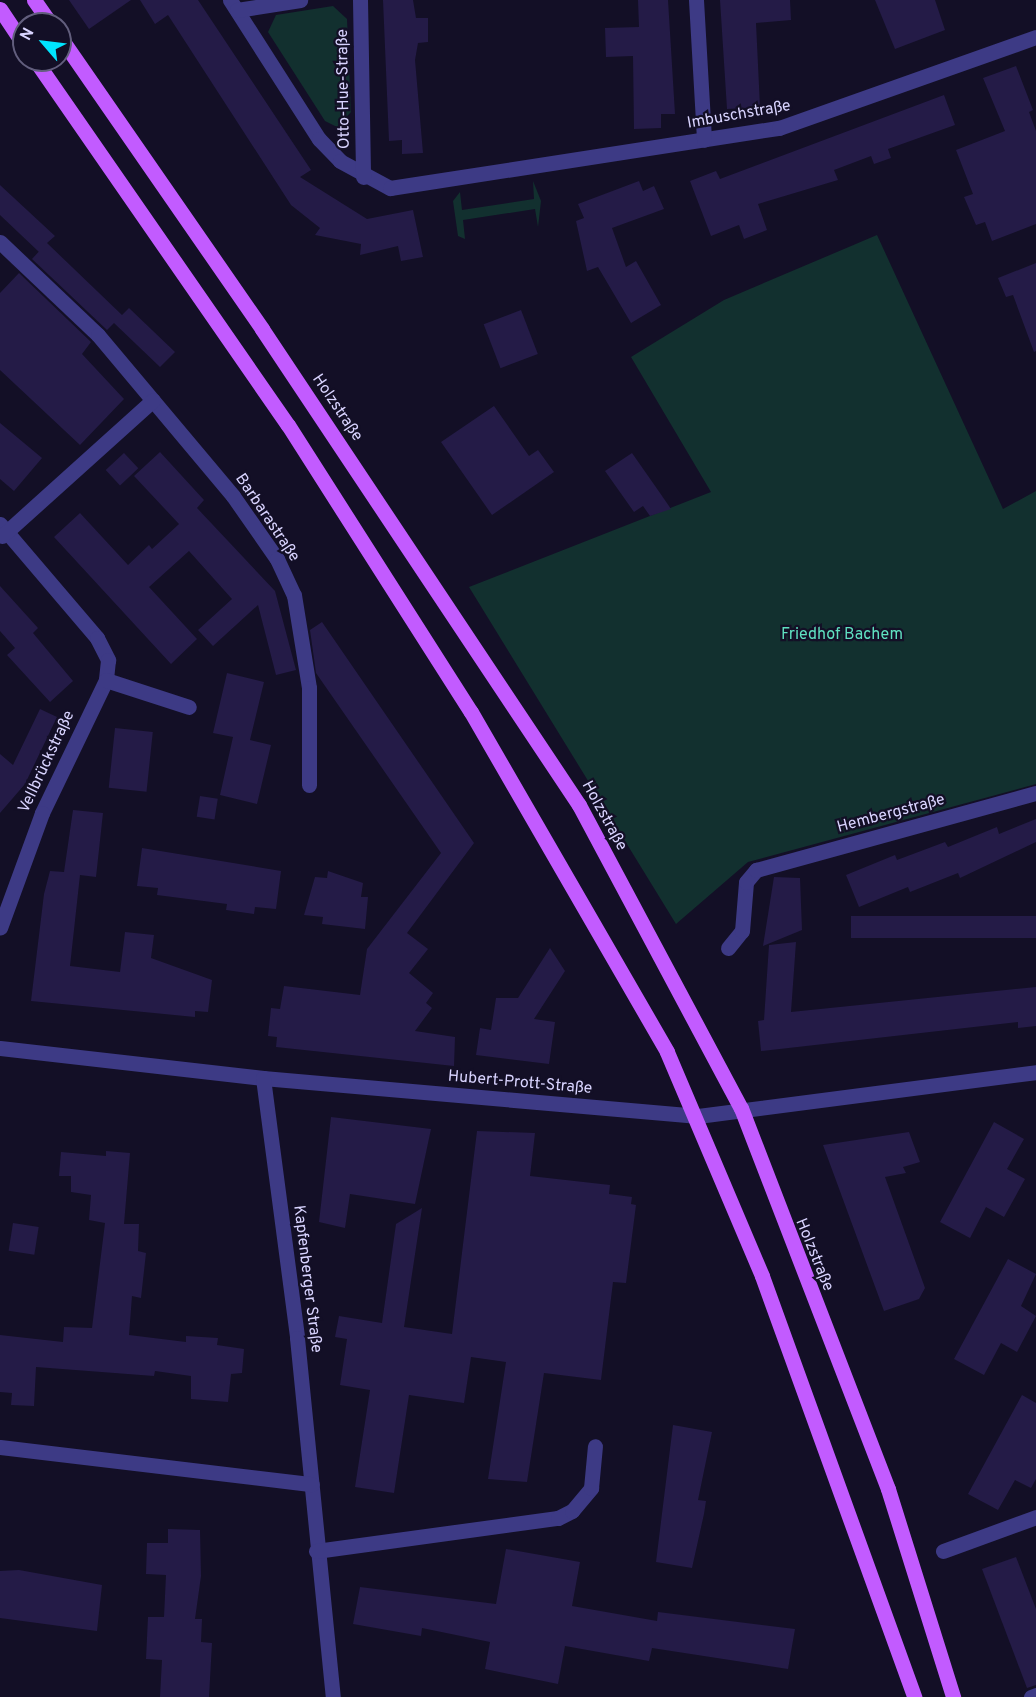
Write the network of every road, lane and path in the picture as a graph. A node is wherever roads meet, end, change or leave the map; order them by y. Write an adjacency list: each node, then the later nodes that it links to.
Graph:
1 (300, 0): 4 (street)
2 (360, 0): 11 (street, Otto-Hue-Straße)
3 (696, 0): 10 (street)
4 (233, 5): 11 (street)
5 (0, 9): 6 (main road)
6 (12, 27)
7 (1036, 37): 10 (street, Imbuschstraße)
8 (72, 54): 24 (main road, Holzstraße)
9 (43, 72): 25 (main road)
10 (704, 140): 11 (street, Imbuschstraße)
11 (363, 177)
12 (0, 242): 13 (street, Barbarastraße)
13 (153, 400): 14 (street); 17 (street, Barbarastraße)
14 (3, 531): 15 (street)
15 (106, 680): 16 (street); 19 (street, Vellbrückstraße)
16 (189, 707)
17 (309, 785)
18 (1036, 793): 20 (street, Hembergstraße)
19 (0, 928)
20 (728, 948)
21 (0, 1048): 23 (street, Hubert-Prott-Straße)
22 (1036, 1072): 24 (street, Hubert-Prott-Straße)
23 (263, 1078): 25 (street, Hubert-Prott-Straße); 28 (street, Kapfenberger Straße)
24 (741, 1108): 25 (street, Hubert-Prott-Straße); 35 (main road, Holzstraße)
25 (698, 1116): 34 (main road)
26 (595, 1446): 30 (street)
27 (0, 1447): 28 (street)
28 (312, 1485): 30 (street, Kapfenberger Straße)
29 (1036, 1517): 31 (street)
30 (316, 1551): 33 (street, Kapfenberger Straße)
31 (943, 1551)
32 (1036, 1695): 36 (street)
33 (333, 1697)
34 (914, 1697)
35 (953, 1697)
36 (1031, 1697)

